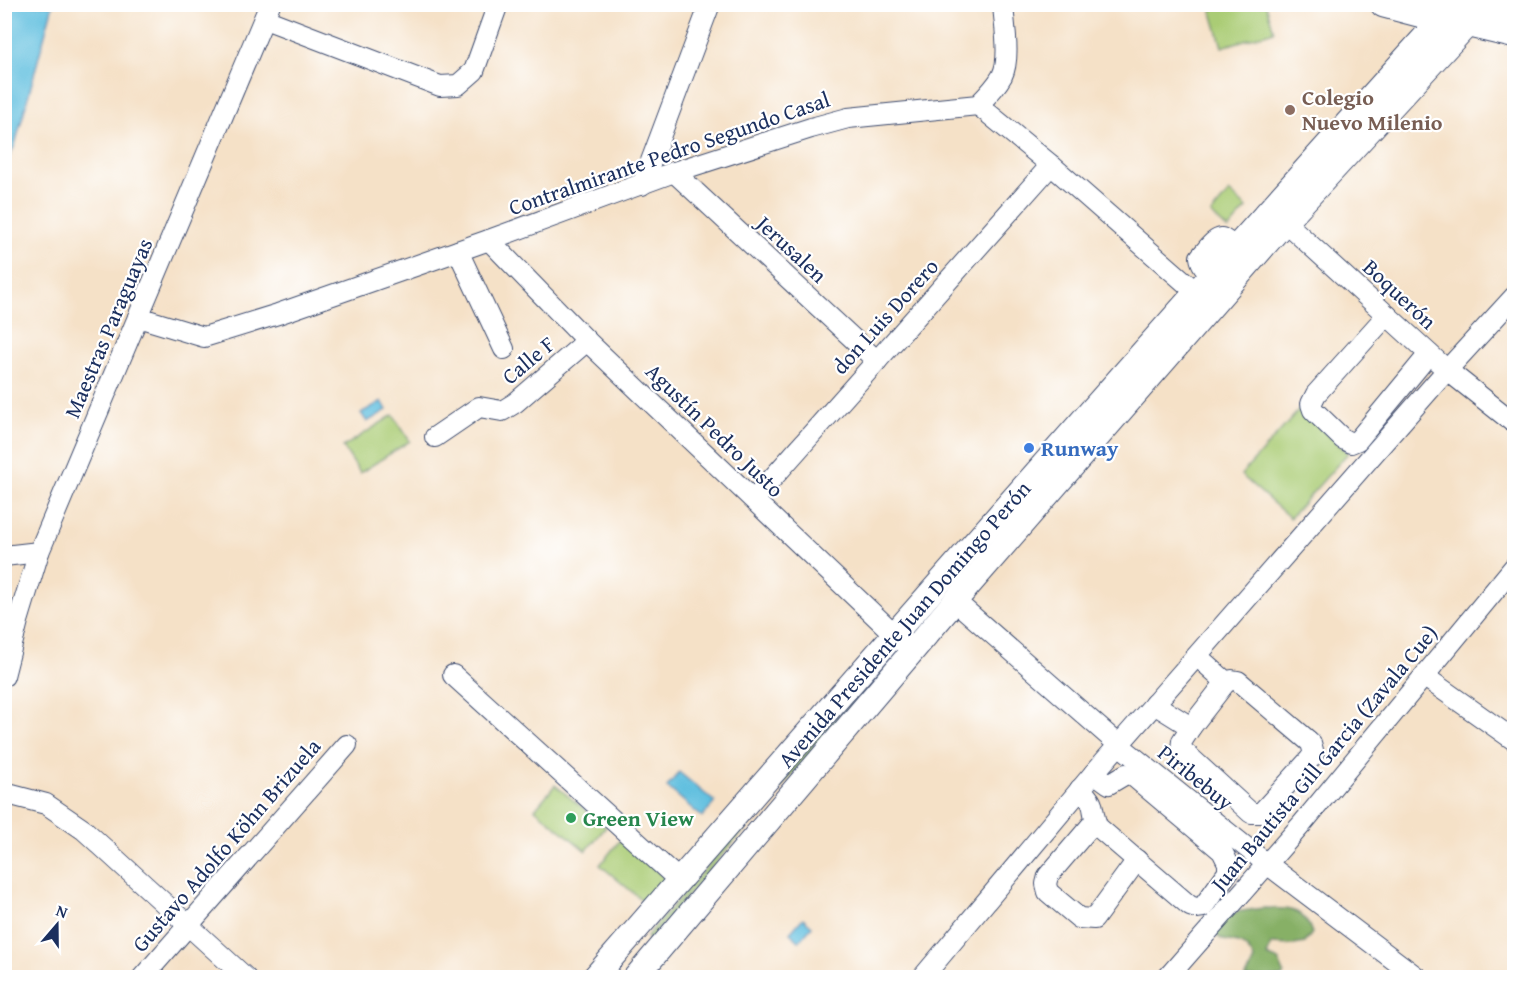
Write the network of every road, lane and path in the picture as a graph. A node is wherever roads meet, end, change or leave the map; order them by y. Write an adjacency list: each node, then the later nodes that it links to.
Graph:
1 (498, 4): 6 (street)
2 (710, 4): 12 (street)
3 (1003, 4): 9 (street)
4 (1384, 4): 5 (highway)
5 (1467, 11): 7 (main road); 8 (main road); 13 (main road, Avenida Presidente Juan Domingo Perón); 14 (main road, Avenida Presidente Juan Domingo Perón)
6 (268, 12): 20 (street, Maestras Paraguayas)
7 (1515, 16)
8 (1515, 36)
9 (978, 105): 10 (street); 11 (street, Contralmirante Pedro Segundo Casal)
10 (1052, 165): 17 (street); 24 (street, don Luis Dorero)
11 (674, 172): 12 (street, Contralmirante Pedro Segundo Casal); 24 (street, Jerusalen)
12 (642, 184): 15 (street, Contralmirante Pedro Segundo Casal)
13 (1292, 184): 14 (street); 17 (main road, Avenida Presidente Juan Domingo Perón)
14 (1286, 222): 19 (street, Boquerón); 32 (main road, Avenida Presidente Juan Domingo Perón)
15 (489, 240): 16 (street, Contralmirante Pedro Segundo Casal); 21 (street, Agustín Pedro Justo)
16 (458, 251): 20 (street, Contralmirante Pedro Segundo Casal); 22 (street)
17 (1204, 283): 33 (main road, Avenida Presidente Juan Domingo Perón)
18 (1515, 297): 25 (street)
19 (1387, 315): 23 (street, Boquerón); 23 (street)
20 (138, 317): 29 (street, Maestras Paraguayas)
21 (587, 341): 27 (street, Calle F); 28 (street, Agustín Pedro Justo)
22 (504, 349)
23 (1429, 354): 25 (street, Boquerón)
24 (877, 361): 28 (street, don Luis Dorero)
25 (1447, 370): 26 (street, Boquerón); 35 (street)
26 (1515, 423)
27 (435, 437)
28 (754, 500): 33 (street, Agustín Pedro Justo)
29 (39, 552): 30 (street); 37 (street, Maestras Paraguayas)
30 (4, 556)
31 (1515, 567): 38 (street, Juan Bautista Gill Garcia (Zavala Cue))
32 (955, 601): 34 (main road, Avenida Presidente Juan Domingo Perón); 44 (street, Piribebuy)
33 (893, 634): 34 (street, Agustín Pedro Justo); 51 (main road, Avenida Presidente Juan Domingo Perón)
34 (912, 651): 54 (main road, Avenida Presidente Juan Domingo Perón)
35 (1197, 656): 39 (street); 40 (street)
36 (453, 675): 51 (street)
37 (4, 676)
38 (1425, 677): 42 (street); 50 (street, Juan Bautista Gill Garcia (Zavala Cue))
39 (1226, 682): 41 (street); 41 (street)
40 (1155, 704): 41 (street); 44 (street)
41 (1191, 727)
42 (1515, 740)
43 (347, 745): 52 (street, Gustavo Adolfo Köhn Brizuela)
44 (1119, 746): 45 (street); 50 (street, Piribebuy)
45 (1102, 779): 46 (street); 48 (street); 49 (street)
46 (1080, 789): 48 (street); 58 (street)
47 (4, 793): 52 (street)
48 (1095, 813): 49 (street); 49 (street)
49 (1137, 860)
50 (1267, 864): 59 (street, Juan Bautista Gill Garcia (Zavala Cue)); 60 (street, Piribebuy)
51 (680, 880): 53 (main road, Avenida Presidente Juan Domingo Perón)
52 (188, 925): 55 (street, Gustavo Adolfo Köhn Brizuela); 56 (street)
53 (625, 942): 54 (main road); 57 (main road, Avenida Presidente Juan Domingo Perón)
54 (650, 973)
55 (142, 978)
56 (246, 978)
57 (594, 978)
58 (922, 978)
59 (1167, 978)
60 (1418, 978)

